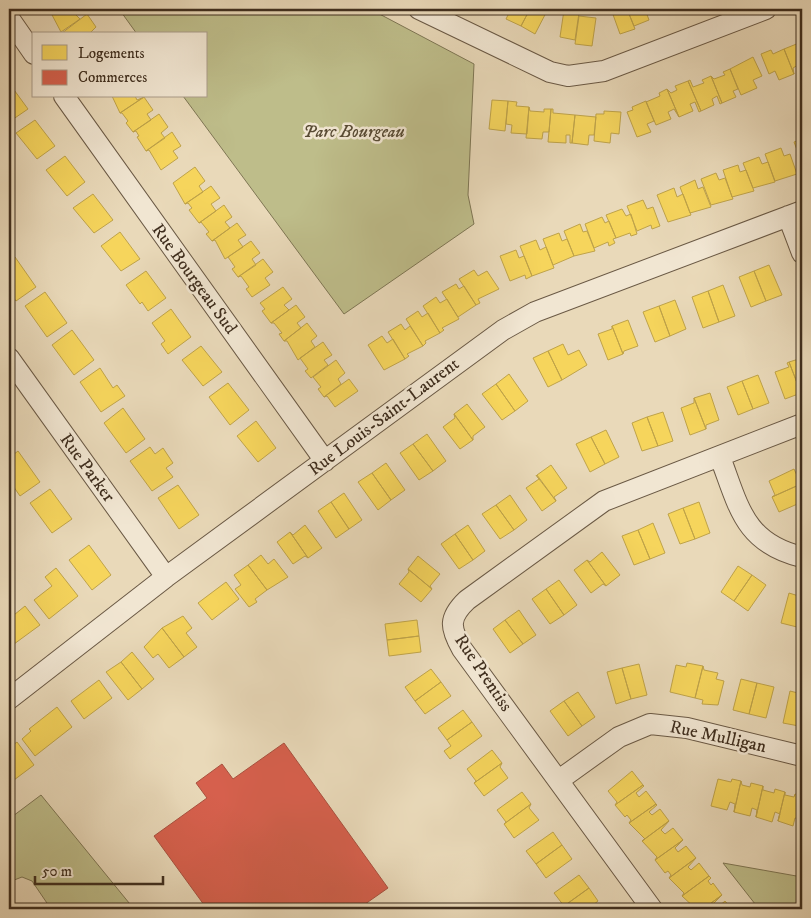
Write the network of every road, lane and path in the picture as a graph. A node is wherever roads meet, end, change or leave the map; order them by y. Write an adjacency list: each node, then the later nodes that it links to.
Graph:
1 (418, 9): 2 (street)
2 (766, 9)
3 (9, 18): 4 (street)
4 (32, 51)
5 (65, 98): 11 (street, Rue Bourgeau Sud)
6 (795, 214): 7 (street); 11 (street, Rue Louis-Saint-Laurent)
7 (802, 252)
8 (9, 358): 13 (street, Rue Parker)
9 (802, 424): 10 (street, Rue Prentiss)
10 (720, 457): 12 (street); 16 (street, Rue Prentiss)
11 (325, 461): 13 (street, Rue Louis-Saint-Laurent)
12 (802, 557)
13 (166, 577): 14 (street, Rue Louis-Saint-Laurent)
14 (9, 699)
15 (802, 756): 16 (street, Rue Mulligan)
16 (559, 780): 17 (street, Rue Prentiss)
17 (652, 909)

